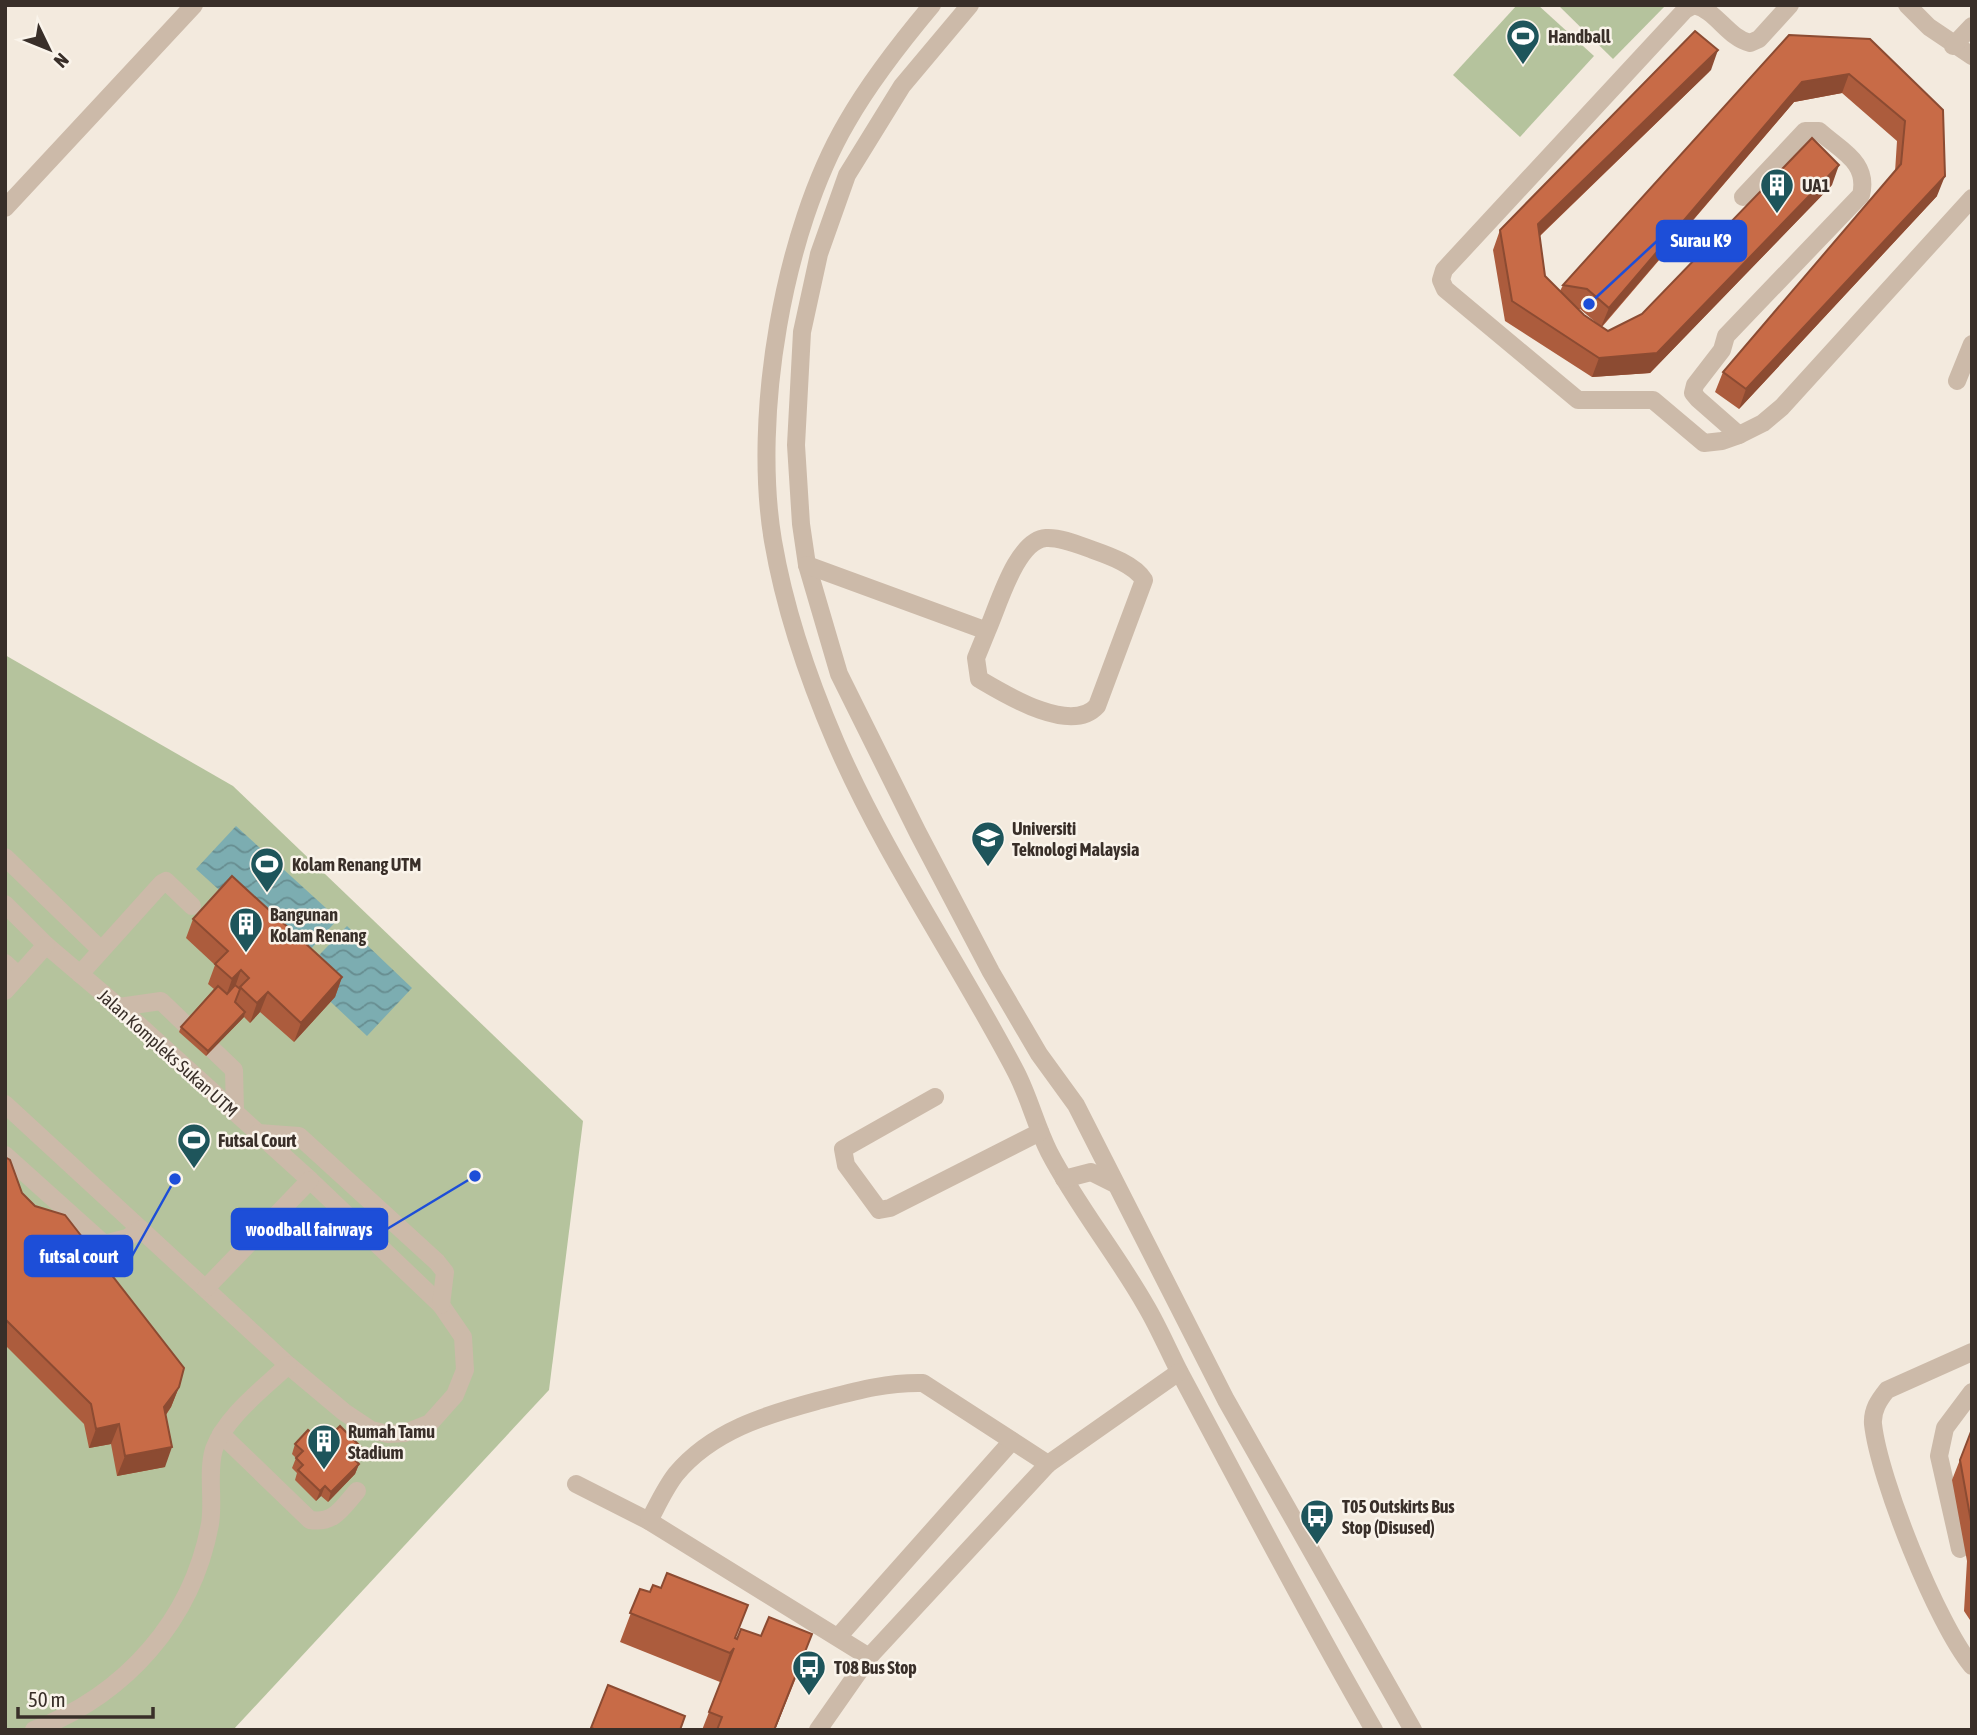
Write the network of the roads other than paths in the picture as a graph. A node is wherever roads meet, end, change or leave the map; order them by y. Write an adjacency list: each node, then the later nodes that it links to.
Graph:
1 (194, 5): 12 (street)
2 (932, 5): 33 (street)
3 (970, 5): 16 (street)
4 (1694, 5): 5 (street); 15 (street)
5 (1790, 5)
6 (1907, 5): 8 (street)
7 (1972, 26): 8 (street)
8 (1953, 46): 9 (street)
9 (1972, 56)
10 (1743, 197): 15 (street)
11 (1972, 198): 15 (street)
12 (5, 208)
13 (1972, 344): 14 (street)
14 (1957, 381)
15 (1739, 435)
16 (807, 565): 17 (street); 38 (street)
17 (988, 631): 17 (street)
18 (5, 857): 22 (street)
19 (5, 904): 21 (street, Jalan Kompleks Sukan UTM)
20 (192, 906): 22 (street)
21 (46, 946): 24 (street, Jalan Kompleks Sukan UTM); 25 (street)
22 (101, 950): 24 (street)
23 (5, 963): 25 (street)
24 (80, 974): 27 (street, Jalan Kompleks Sukan UTM)
25 (19, 976): 26 (street)
26 (5, 991)
27 (119, 1007): 28 (street); 32 (street, Jalan Kompleks Sukan UTM)
28 (186, 1024)
29 (212, 1049): 32 (street)
30 (935, 1097): 33 (street)
31 (7, 1111): 39 (street, Jalan Kompleks Sukan UTM)
32 (235, 1111): 34 (street, Jalan Kompleks Sukan UTM)
33 (1040, 1132): 36 (street)
34 (258, 1133): 37 (street, Jalan Kompleks Sukan UTM); 41 (street)
35 (5, 1155): 39 (street)
36 (1065, 1179): 38 (street); 44 (street)
37 (310, 1180): 40 (street); 41 (street, Jalan Kompleks Sukan UTM)
38 (1113, 1183): 60 (street)
39 (141, 1228): 40 (street, Jalan Kompleks Sukan UTM)
40 (206, 1288): 43 (street, Jalan Kompleks Sukan UTM)
41 (441, 1305): 43 (street, Jalan Kompleks Sukan UTM)
42 (1971, 1355): 54 (street)
43 (288, 1365): 46 (street)
44 (1180, 1372): 48 (street); 59 (street)
45 (1972, 1392): 52 (street)
46 (221, 1434): 50 (street); 57 (street)
47 (1012, 1441): 48 (street); 51 (street); 53 (street)
48 (1048, 1464): 55 (street)
49 (576, 1484): 51 (street)
50 (357, 1491)
51 (649, 1521): 53 (street)
52 (1960, 1549)
53 (838, 1637): 55 (street)
54 (1964, 1648): 56 (street)
55 (869, 1657): 58 (street)
56 (1972, 1667)
57 (34, 1730)
58 (818, 1730)
59 (1374, 1730)
60 (1413, 1730)

